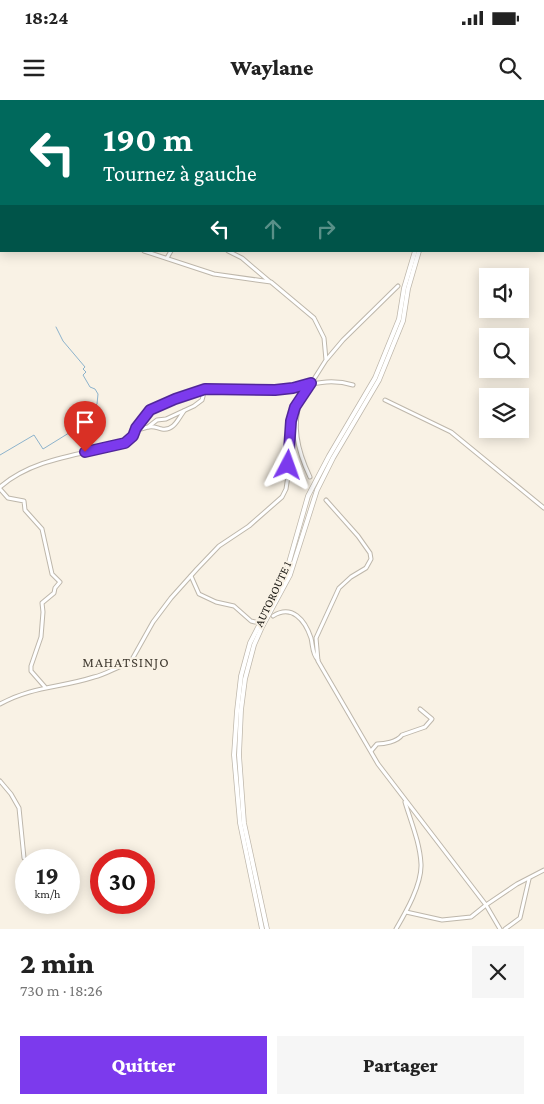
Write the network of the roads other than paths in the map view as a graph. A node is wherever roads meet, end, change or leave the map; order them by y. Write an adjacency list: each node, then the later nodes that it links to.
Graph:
1 (147, 252): 6 (street)
2 (171, 252): 6 (street)
3 (230, 252): 7 (street)
4 (415, 252): 37 (main road, AUTOROUTE 1)
5 (419, 252): 38 (main road, AUTOROUTE 1)
6 (168, 258): 7 (street)
7 (272, 282): 9 (street)
8 (398, 286): 9 (street)
9 (326, 360): 10 (street)
10 (311, 383): 11 (street); 12 (street); 13 (street)
11 (353, 385)
12 (205, 389): 15 (street); 17 (street)
13 (303, 396): 18 (street); 22 (street)
14 (385, 400): 21 (street)
15 (185, 410): 16 (street); 16 (street)
16 (148, 427): 17 (street)
17 (133, 432): 19 (street)
18 (310, 477)
19 (0, 488): 26 (street)
20 (326, 500): 25 (street)
21 (544, 508)
22 (191, 576): 24 (street); 26 (street)
23 (273, 616): 25 (street)
24 (255, 622)
25 (318, 661): 29 (street)
26 (45, 687): 27 (street)
27 (0, 704)
28 (420, 709): 29 (street)
29 (370, 752): 31 (street)
30 (0, 781): 32 (street)
31 (405, 800): 35 (street); 36 (street)
32 (23, 849)
33 (544, 870): 34 (street)
34 (529, 879): 35 (street); 41 (street)
35 (486, 904): 36 (street); 40 (street)
36 (406, 912): 39 (street)
37 (262, 929)
38 (267, 929)
39 (396, 929)
40 (500, 929)
41 (505, 929)

